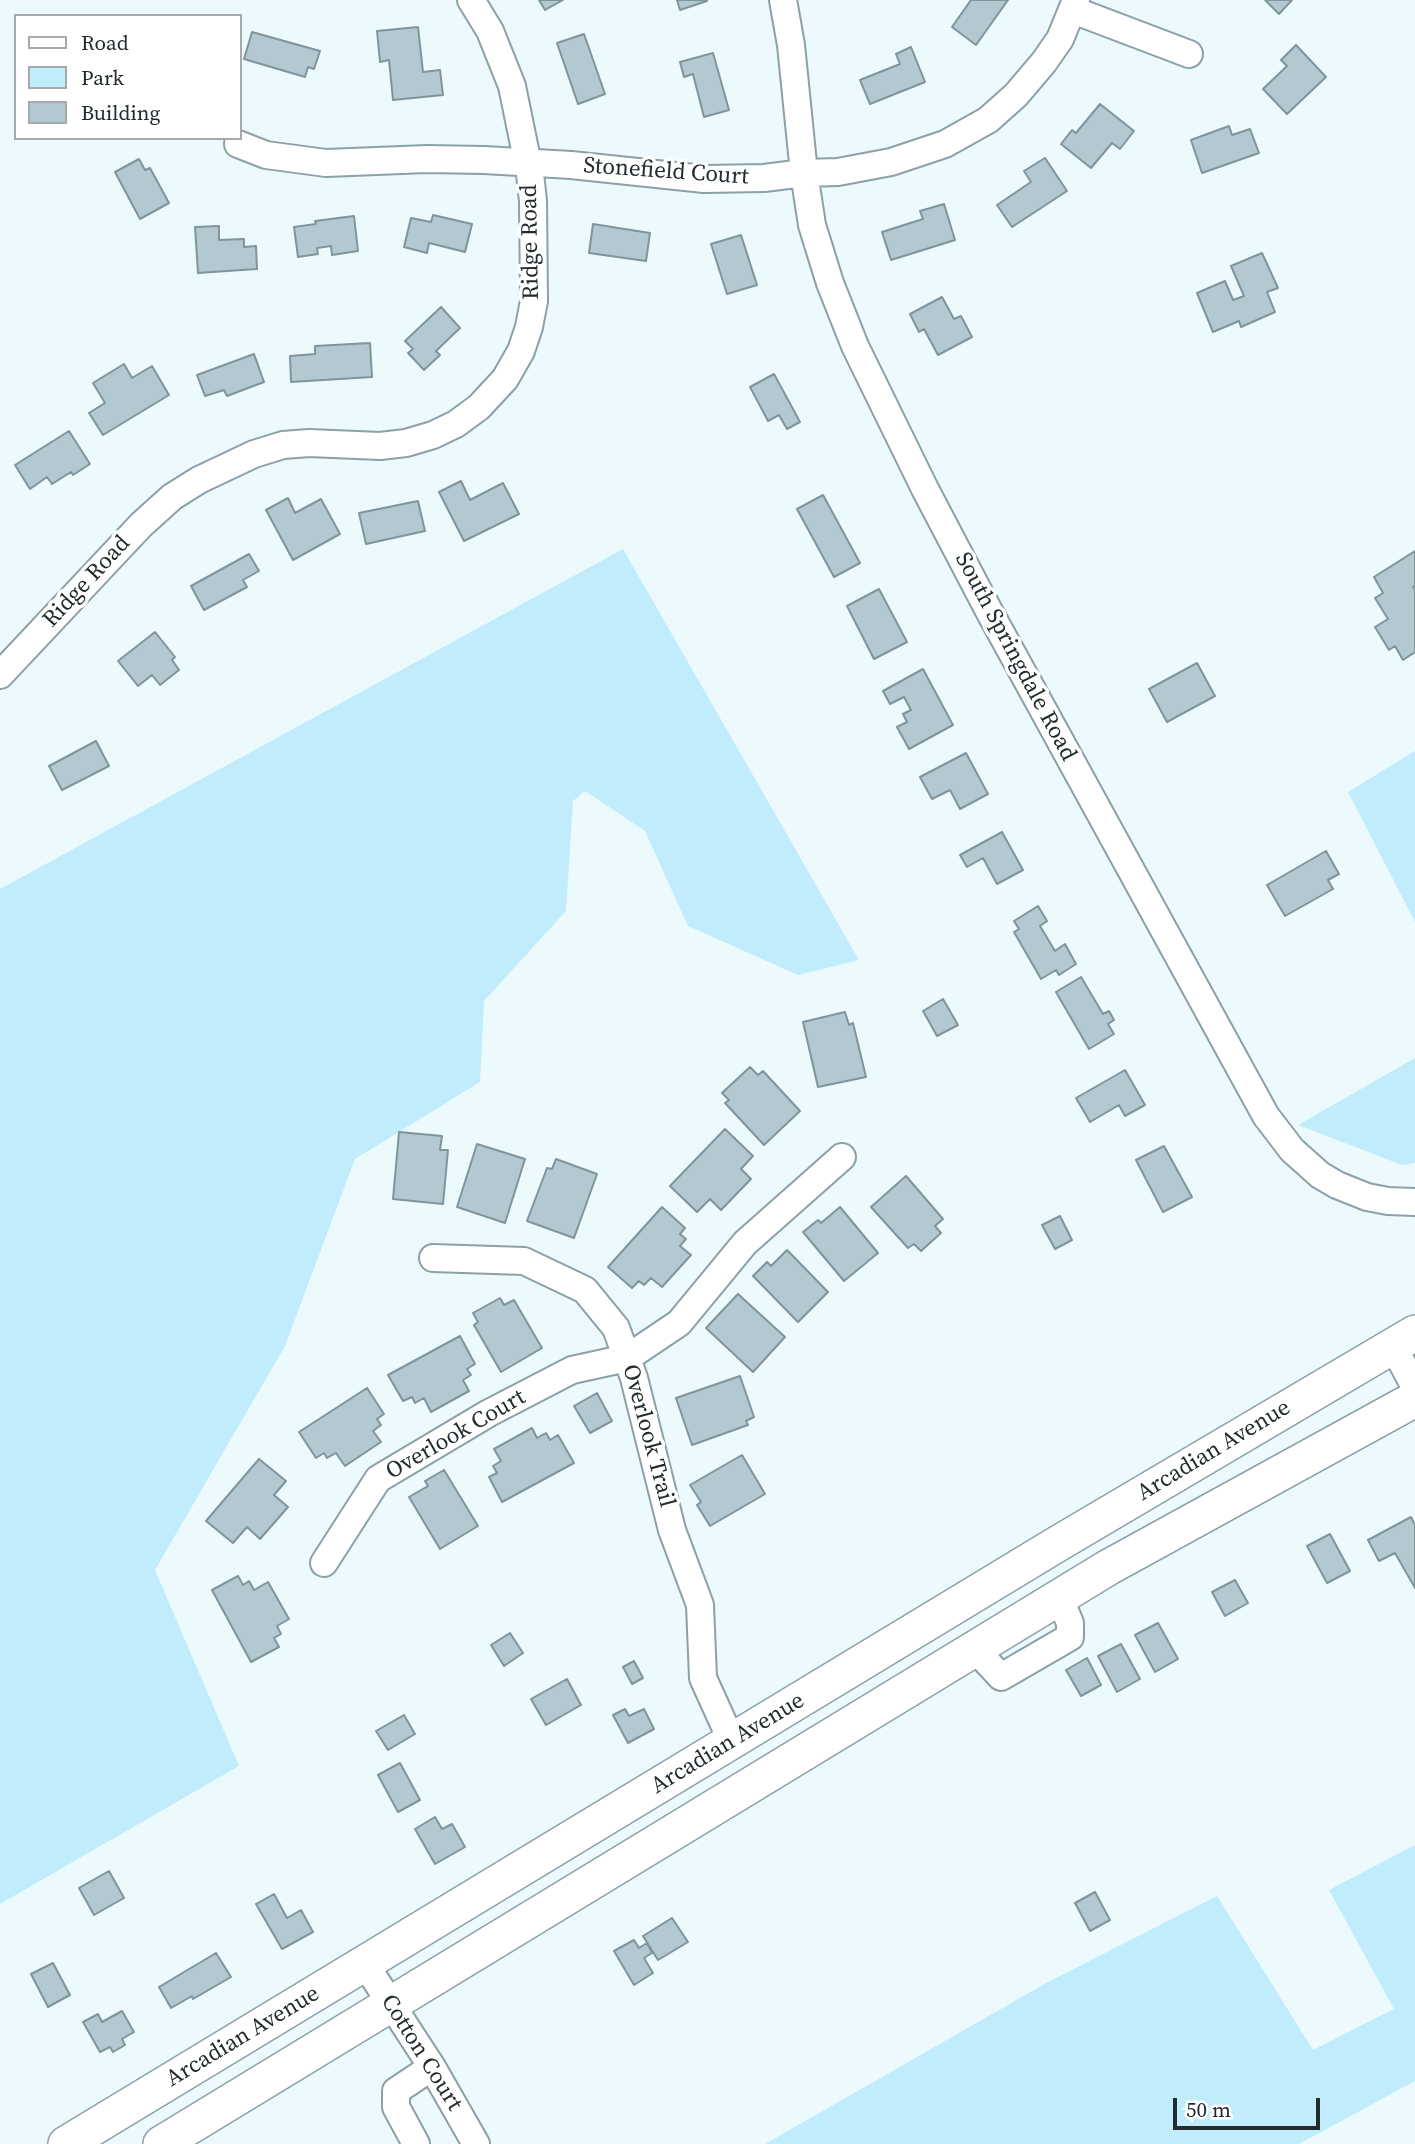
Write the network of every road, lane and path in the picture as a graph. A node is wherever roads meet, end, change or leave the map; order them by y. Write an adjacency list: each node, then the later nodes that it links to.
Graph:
1 (471, 0): 6 (street, Ridge Road)
2 (783, 0): 7 (street, South Springdale Road)
3 (1075, 5): 4 (street); 7 (street, Stonefield Court)
4 (1189, 54)
5 (238, 144): 6 (street, Stonefield Court)
6 (527, 162): 7 (street, Stonefield Court); 8 (street, Ridge Road)
7 (804, 173): 10 (street, South Springdale Road)
8 (0, 675)
9 (842, 1157): 13 (street)
10 (1415, 1202)
11 (433, 1258): 13 (street, Overlook Trail)
12 (1404, 1339): 14 (street); 17 (main road, Arcadian Avenue)
13 (627, 1358): 16 (street, Overlook Court); 19 (street, Overlook Trail)
14 (1415, 1387)
15 (1415, 1399): 18 (main road, Arcadian Avenue)
16 (324, 1563)
17 (951, 1608): 18 (main road); 19 (main road, Arcadian Avenue)
18 (975, 1649): 21 (main road, Arcadian Avenue)
19 (732, 1742): 20 (main road, Arcadian Avenue)
20 (365, 1964): 21 (street, Cotton Court); 23 (main road, Arcadian Avenue)
21 (391, 2003): 22 (street, Cotton Court); 24 (main road, Arcadian Avenue)
22 (432, 2067): 25 (street); 26 (street, Cotton Court)
23 (66, 2144)
24 (161, 2144)
25 (416, 2144)
26 (475, 2144)

